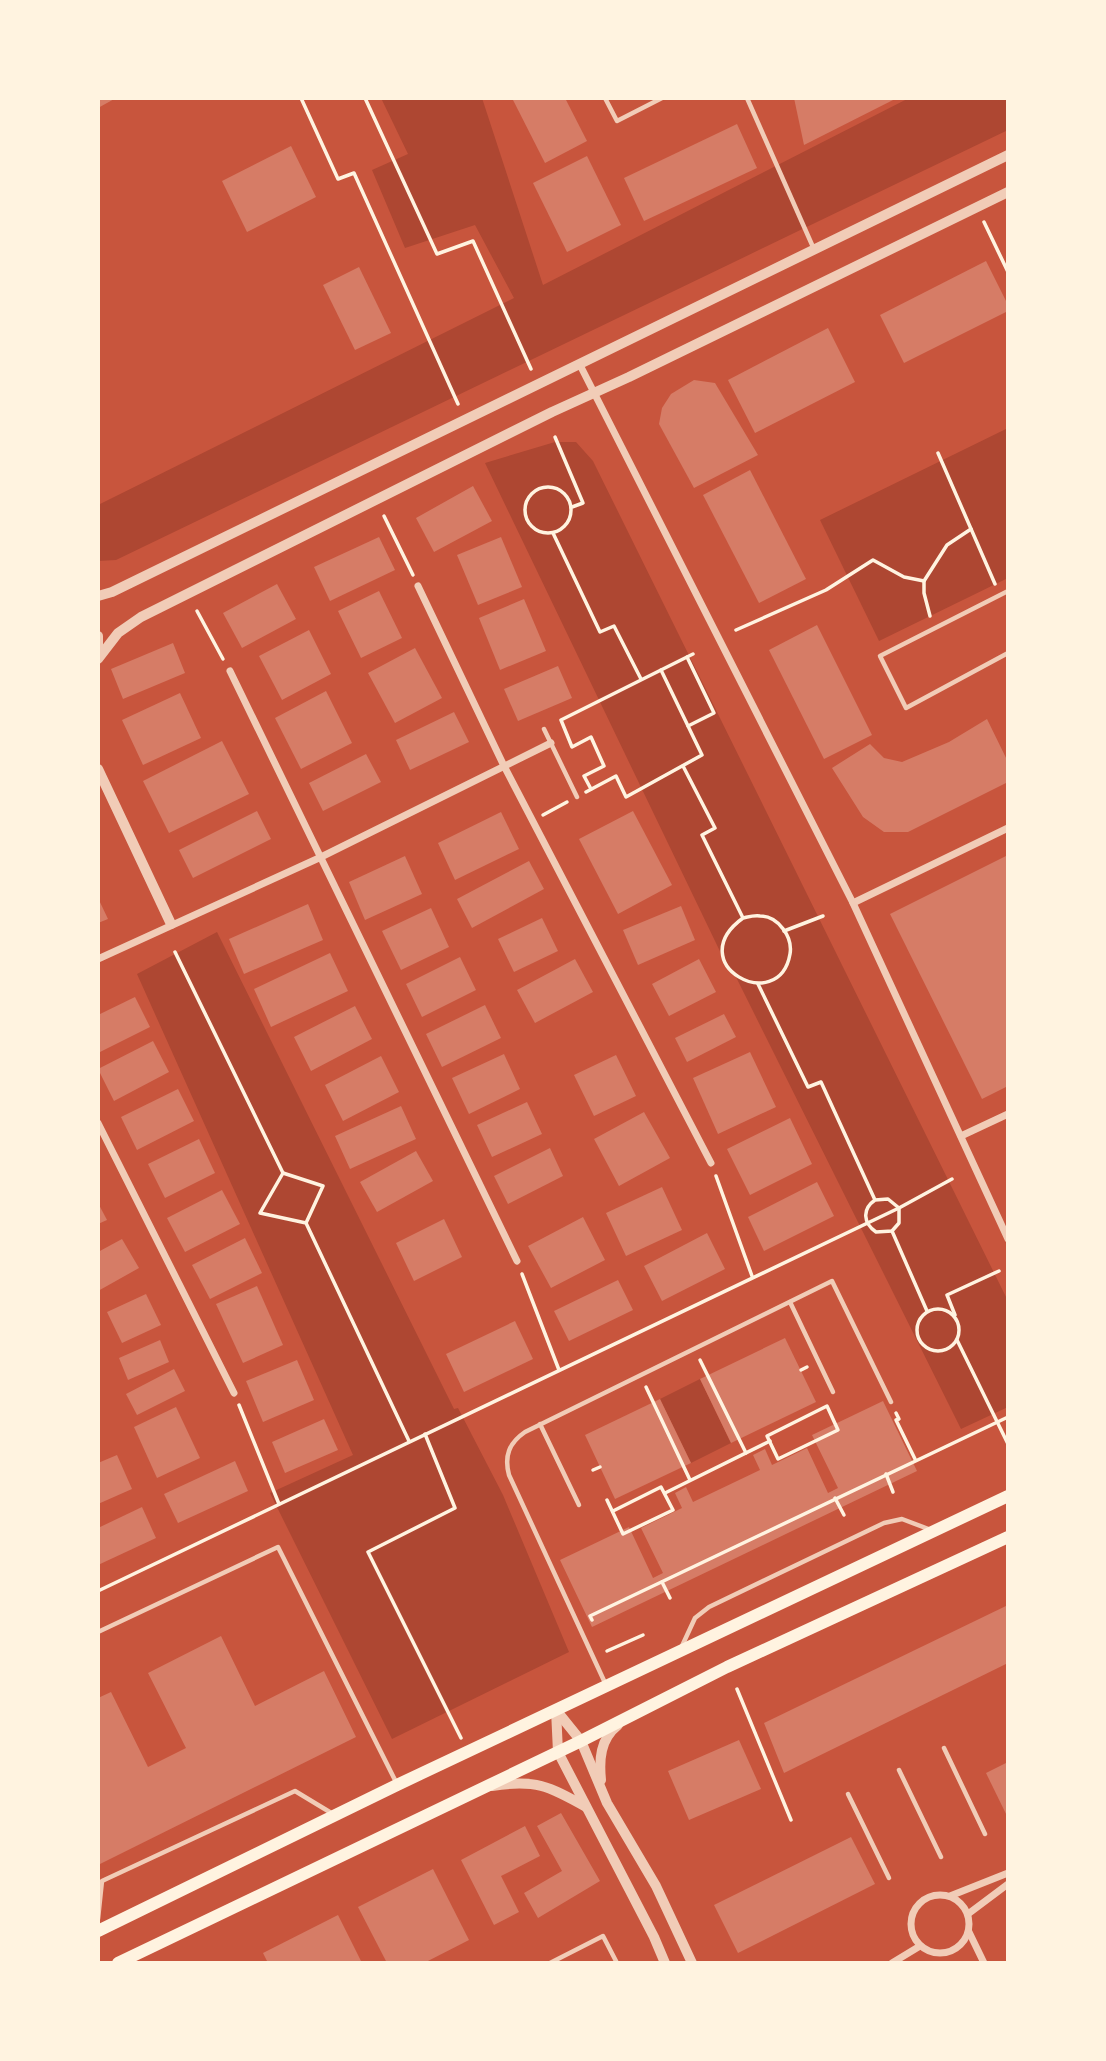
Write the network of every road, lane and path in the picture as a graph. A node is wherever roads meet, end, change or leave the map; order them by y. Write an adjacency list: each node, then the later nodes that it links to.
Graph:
1 (301, 98): 14 (path)
2 (365, 98): 12 (path)
3 (605, 98): 4 (lane)
4 (662, 98)
5 (747, 98): 9 (lane)
6 (1008, 155): 9 (street)
7 (1008, 192): 13 (street)
8 (984, 222): 10 (path)
9 (814, 250): 11 (street)
10 (1008, 272)
11 (580, 365): 13 (street); 25 (street)
12 (531, 369)
13 (593, 393): 32 (street); 48 (street)
14 (458, 404)
15 (555, 437): 17 (path)
16 (938, 453): 19 (path)
17 (572, 507): 20 (path); 20 (path)
18 (384, 516): 22 (path)
19 (971, 529): 21 (path); 24 (path)
20 (553, 533): 36 (path)
21 (924, 581): 27 (path); 28 (path)
22 (418, 586): 40 (street)
23 (1008, 591): 24 (lane)
24 (1000, 595): 27 (lane)
25 (98, 596)
26 (197, 611): 35 (path)
27 (933, 629): 30 (lane)
28 (736, 631)
29 (98, 636): 32 (street)
30 (1008, 653)
31 (693, 654): 33 (path)
32 (98, 657)
33 (687, 657): 34 (path); 37 (path)
34 (661, 670): 36 (path); 37 (path)
35 (230, 671): 47 (street)
36 (642, 680): 43 (path)
37 (688, 726): 41 (path)
38 (544, 729): 39 (lane)
39 (551, 743): 40 (street); 44 (lane)
40 (504, 766): 45 (street); 47 (street)
41 (683, 766): 43 (path); 50 (path)
42 (98, 769): 51 (street)
43 (591, 789): 44 (path)
44 (577, 797): 45 (path)
45 (533, 821): 59 (street)
46 (1008, 828): 48 (street)
47 (319, 858): 51 (street); 68 (street)
48 (853, 903): 58 (street)
49 (822, 916): 52 (path)
50 (743, 918): 52 (path); 55 (path)
51 (171, 924): 54 (street)
52 (784, 931): 55 (path)
53 (175, 952): 60 (path)
54 (98, 958)
55 (758, 984): 62 (path)
56 (1008, 1114): 58 (street)
57 (98, 1122): 80 (street)
58 (961, 1136): 67 (street)
59 (711, 1163): 70 (path)
60 (283, 1174): 65 (path); 65 (path)
61 (952, 1179): 63 (path)
62 (875, 1200): 63 (path); 64 (path)
63 (899, 1208): 64 (path); 66 (path)
64 (866, 1222): 66 (path); 70 (path)
65 (306, 1223): 87 (path)
66 (892, 1231): 72 (path)
67 (1008, 1239)
68 (517, 1261): 77 (path)
69 (999, 1271): 73 (path)
70 (752, 1276): 77 (path)
71 (790, 1302): 75 (lane); 79 (lane); 82 (lane)
72 (928, 1311): 73 (path); 74 (path)
73 (956, 1318): 74 (path)
74 (957, 1340): 84 (path)
75 (694, 1349): 85 (lane); 90 (path)
76 (807, 1367): 78 (path)
77 (559, 1370): 86 (path)
78 (801, 1370)
79 (833, 1392)
80 (234, 1393): 101 (path)
81 (653, 1402): 95 (path)
82 (891, 1402): 91 (path)
83 (1008, 1417): 84 (path)
84 (996, 1422): 89 (path); 91 (path)
85 (540, 1424): 102 (lane); 115 (lane)
86 (425, 1434): 87 (path); 119 (path)
87 (409, 1441): 101 (path)
88 (770, 1441): 88 (path); 90 (path)
89 (1008, 1444)
90 (746, 1453): 95 (path)
91 (915, 1459): 94 (path)
92 (600, 1466): 93 (path)
93 (593, 1470)
94 (885, 1474): 96 (path); 99 (path)
95 (690, 1480): 97 (path)
96 (893, 1492)
97 (664, 1493): 103 (path); 103 (path)
98 (1008, 1496): 105 (main road)
99 (835, 1498): 104 (path); 107 (path)
100 (607, 1500): 103 (path)
101 (278, 1504): 108 (path)
102 (579, 1505)
103 (612, 1511)
104 (844, 1516)
105 (934, 1532): 114 (main road); 114 (lane)
106 (1008, 1537): 118 (main road)
107 (662, 1581): 109 (path); 110 (path)
108 (98, 1591)
109 (670, 1598)
110 (594, 1624)
111 (98, 1632): 124 (lane)
112 (643, 1635): 113 (path)
113 (607, 1651)
114 (680, 1652): 115 (main road)
115 (607, 1686): 117 (main road)
116 (737, 1689): 130 (path)
117 (556, 1710): 120 (street); 122 (street); 124 (main road)
118 (631, 1714): 120 (main road); 127 (street)
119 (461, 1738)
120 (581, 1741): 122 (main road); 127 (street)
121 (944, 1748): 131 (lane)
122 (558, 1752): 125 (main road); 128 (street)
123 (899, 1770): 132 (lane)
124 (397, 1785): 129 (main road)
125 (479, 1788): 128 (street); 142 (main road)
126 (848, 1794): 134 (lane)
127 (607, 1803): 146 (street)
128 (586, 1807): 145 (street)
129 (337, 1816): 138 (lane); 139 (main road)
130 (791, 1820)
131 (985, 1834)
132 (941, 1857)
133 (1008, 1873): 136 (street)
134 (889, 1878)
135 (1008, 1884): 137 (street)
136 (950, 1896): 137 (street); 141 (street)
137 (968, 1914): 140 (street)
138 (98, 1919)
139 (98, 1931)
140 (969, 1932): 141 (street); 148 (street)
141 (920, 1946): 147 (street)
142 (118, 1963)
143 (550, 1963): 144 (lane)
144 (617, 1963)
145 (665, 1963)
146 (692, 1963)
147 (892, 1963)
148 (984, 1963)

